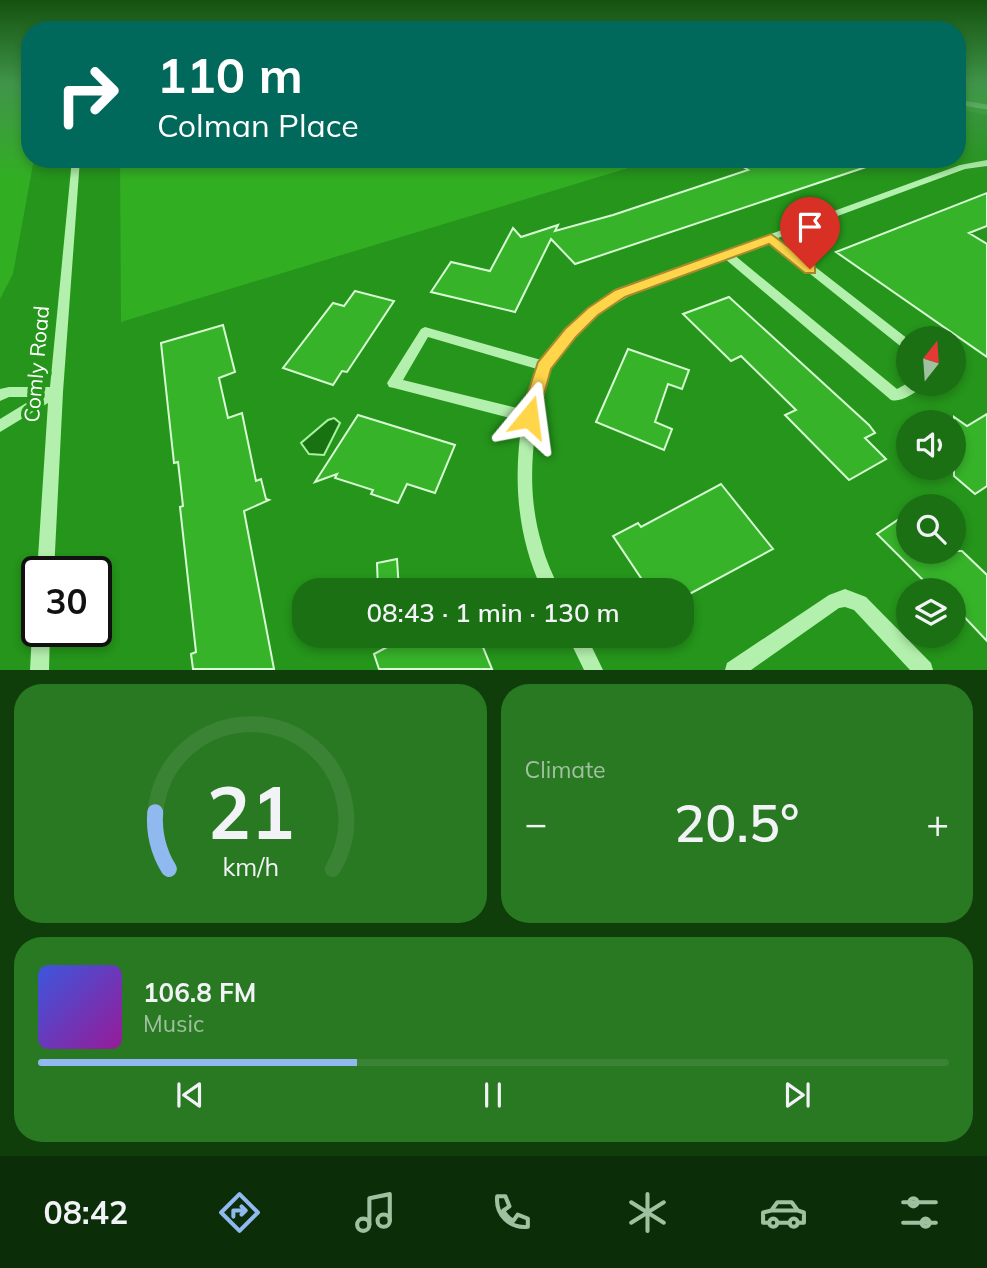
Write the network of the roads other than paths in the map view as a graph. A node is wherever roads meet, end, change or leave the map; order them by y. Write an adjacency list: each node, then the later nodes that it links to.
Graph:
1 (987, 163): 2 (street)
2 (966, 166)
3 (75, 168): 9 (street, Comly Road)
4 (960, 168): 5 (street)
5 (771, 239): 6 (street); 7 (street)
6 (726, 254): 8 (street); 11 (street)
7 (896, 337)
8 (544, 366): 12 (street); 12 (street)
9 (56, 392): 10 (street); 13 (street); 14 (street, Comly Road)
10 (0, 395)
11 (896, 396)
12 (529, 417): 15 (street)
13 (0, 426)
14 (46, 556)
15 (545, 578)
16 (40, 647): 18 (street)
17 (583, 648): 19 (street)
18 (39, 670)
19 (594, 670)
20 (734, 670): 21 (street)
21 (924, 670)

